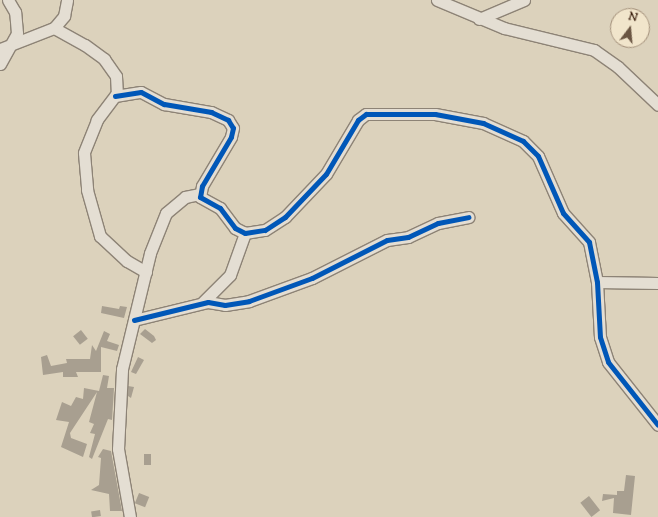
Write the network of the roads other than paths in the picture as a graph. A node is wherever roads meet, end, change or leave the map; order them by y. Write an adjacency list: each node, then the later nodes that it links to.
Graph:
1 (8, 0): 7 (street)
2 (67, 0): 6 (street)
3 (524, 0): 5 (street)
4 (441, 1): 5 (street)
5 (479, 19): 10 (street)
6 (54, 28): 7 (street); 9 (street)
7 (5, 48): 8 (street)
8 (0, 64)
9 (115, 96): 11 (street); 14 (street)
10 (658, 105)
11 (199, 194): 13 (street); 14 (street)
12 (468, 217): 17 (street)
13 (245, 233): 15 (street); 17 (street)
14 (146, 272): 18 (street)
15 (597, 282): 16 (street); 19 (street)
16 (658, 283)
17 (203, 302): 18 (street)
18 (134, 320): 20 (street)
19 (658, 425)
20 (130, 517)

